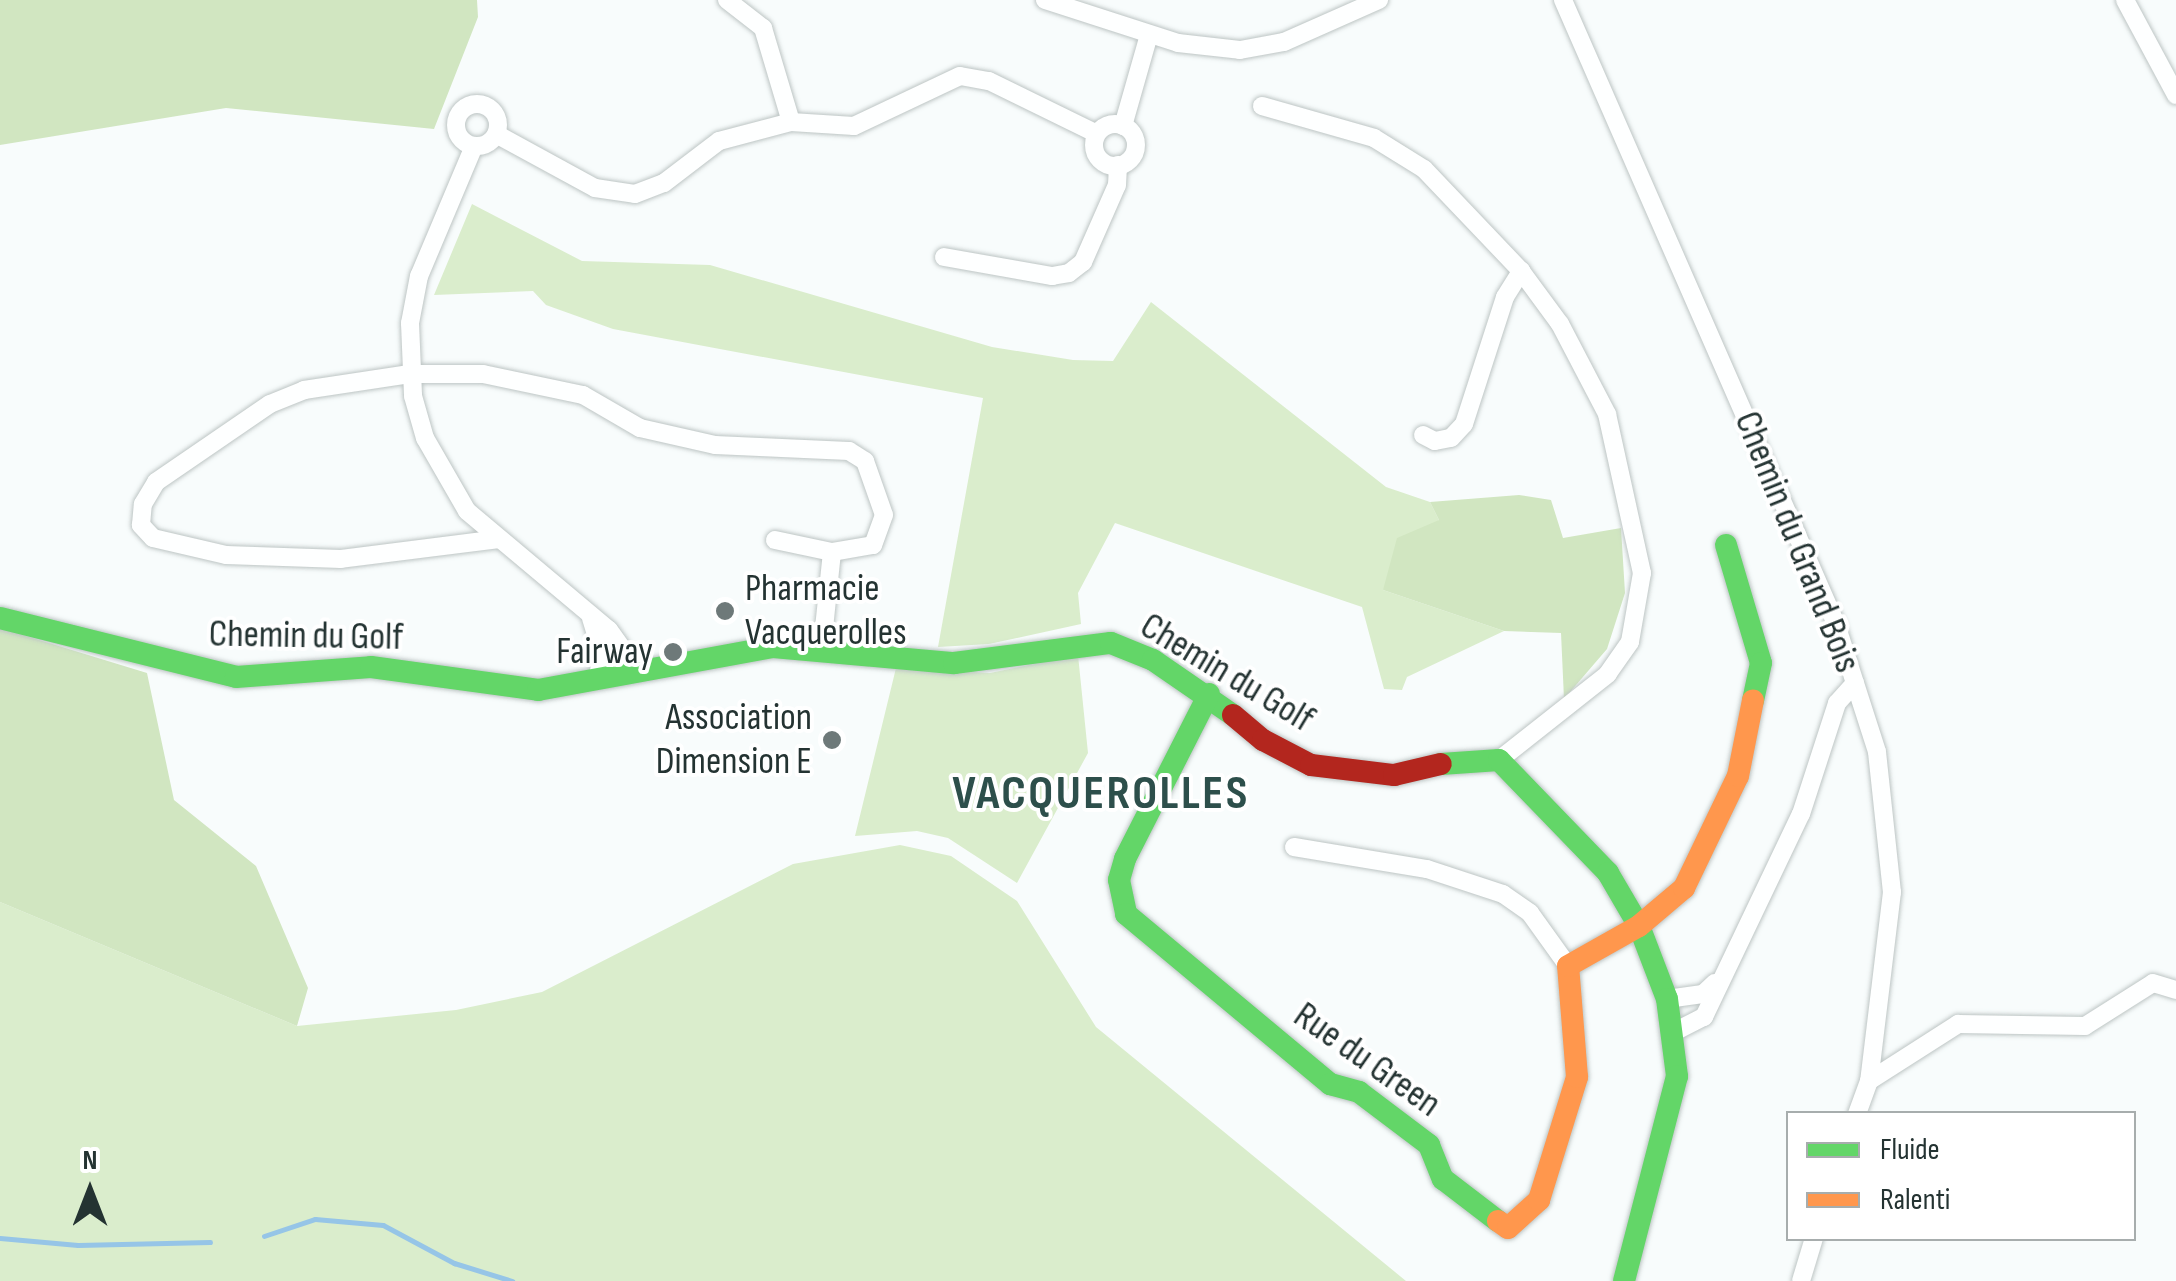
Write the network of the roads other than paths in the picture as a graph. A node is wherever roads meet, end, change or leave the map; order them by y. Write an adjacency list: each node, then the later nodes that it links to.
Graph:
1 (726, 0): 9 (street)
2 (1045, 0): 6 (street)
3 (1379, 0): 6 (street)
4 (1563, 0): 30 (street, Chemin du Grand Bois)
5 (2125, 0): 7 (street)
6 (1149, 35): 10 (street)
7 (2176, 96)
8 (1262, 106): 16 (street)
9 (791, 122): 11 (street); 12 (street)
10 (1124, 126): 12 (street); 14 (street)
11 (496, 134): 13 (street); 13 (street)
12 (1097, 134): 14 (street)
13 (474, 146): 17 (street)
14 (1118, 165): 15 (street)
15 (944, 257)
16 (1522, 271): 18 (street); 32 (street)
17 (410, 374): 19 (street); 19 (street); 22 (street)
18 (1423, 434)
19 (498, 540): 23 (street)
20 (776, 540): 22 (street)
21 (1726, 545): 34 (street)
22 (832, 552): 25 (street)
23 (588, 613): 26 (street); 27 (street)
24 (0, 618): 29 (street, Chemin du Golf)
25 (822, 647): 28 (street, Chemin du Golf); 31 (street, Chemin du Golf)
26 (622, 648): 27 (street); 28 (street)
27 (602, 654): 29 (street)
28 (640, 672): 29 (street, Chemin du Golf)
29 (597, 681)
30 (1854, 683): 36 (street); 40 (street, Chemin du Grand Bois)
31 (1208, 694): 32 (street, Chemin du Golf); 35 (street, Rue du Green)
32 (1499, 760): 34 (street)
33 (1294, 847): 35 (street)
34 (1639, 926): 35 (street); 38 (street)
35 (1568, 966)
36 (1715, 982): 38 (street); 39 (street)
37 (2176, 990): 40 (street)
38 (1667, 999): 39 (street)
39 (1674, 1032): 43 (street)
40 (1869, 1081): 41 (street, Chemin du Grand Bois)
41 (1859, 1111)
42 (1813, 1241): 44 (street)
43 (1624, 1281)
44 (1801, 1281)

